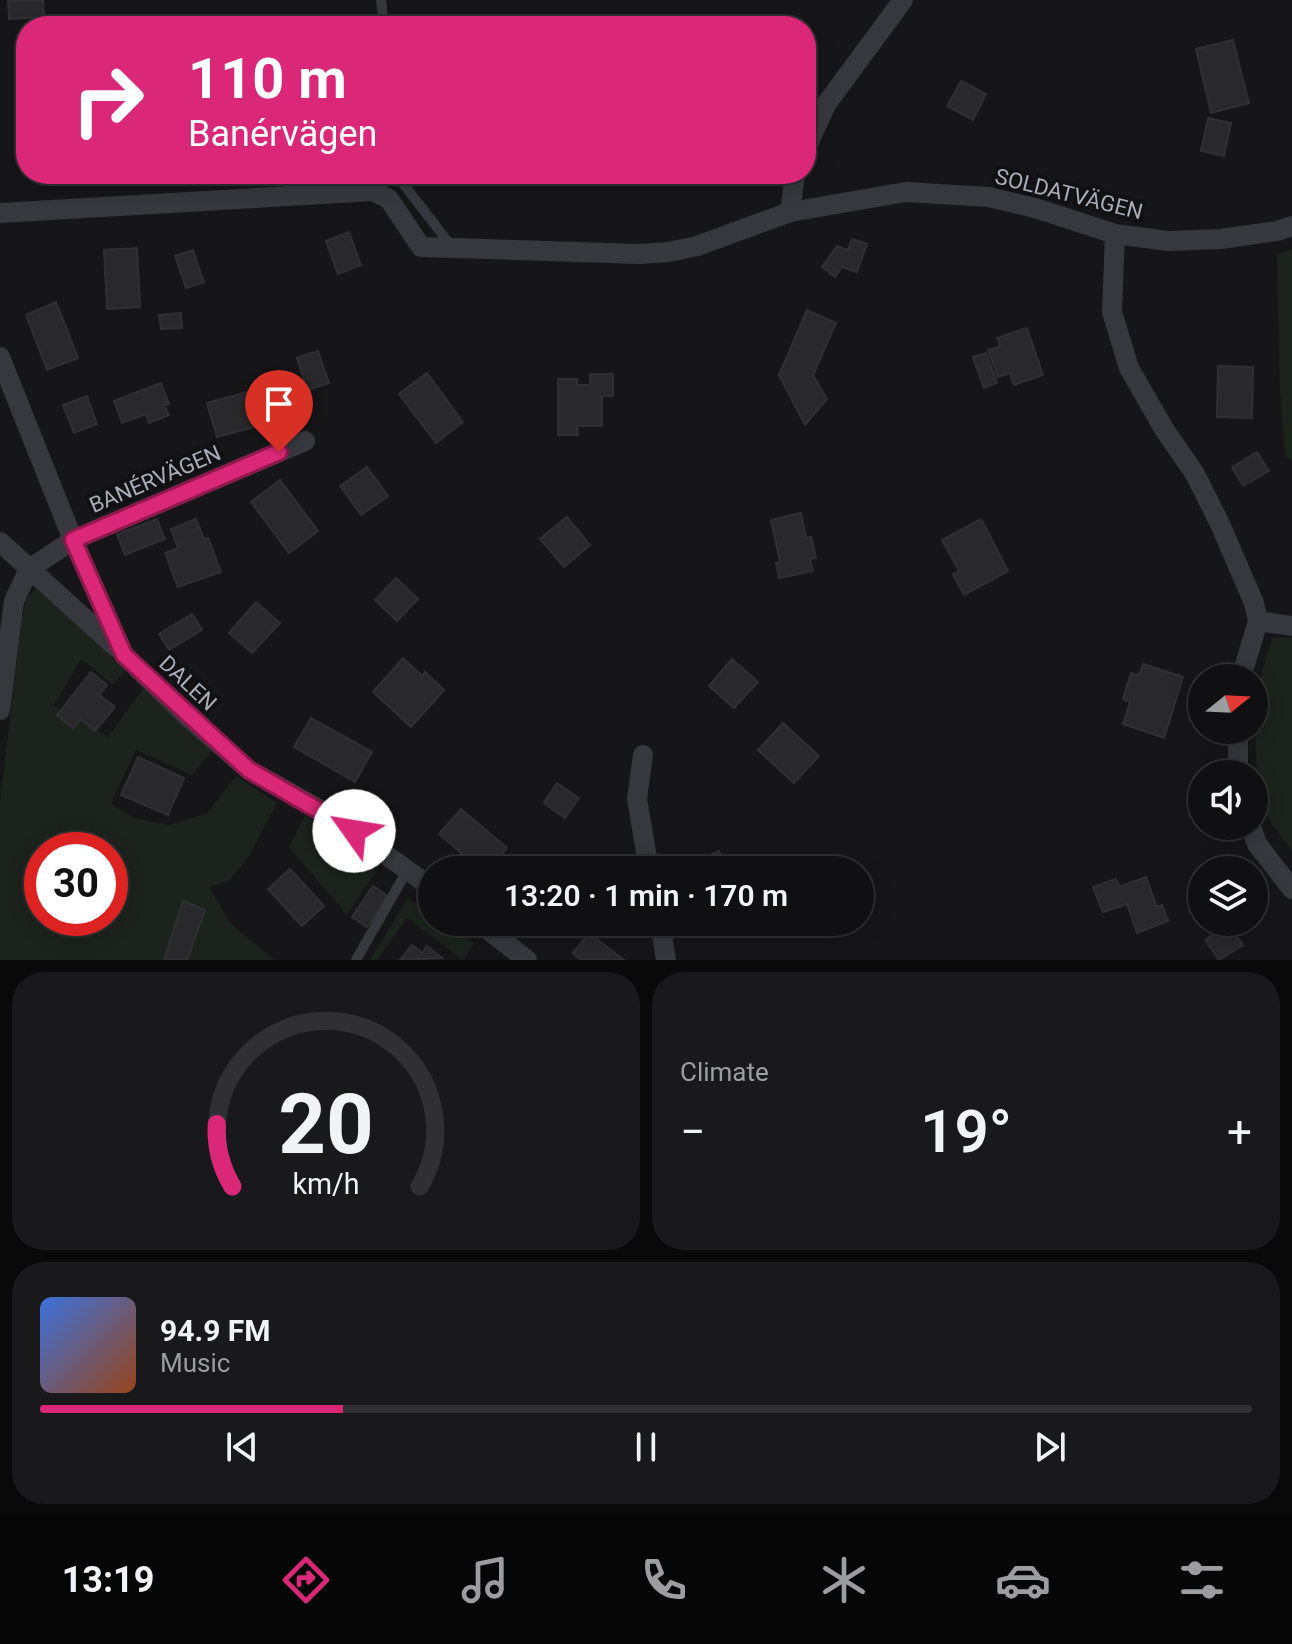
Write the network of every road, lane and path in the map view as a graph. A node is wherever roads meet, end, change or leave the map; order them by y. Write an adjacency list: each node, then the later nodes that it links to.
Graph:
1 (903, 0): 2 (street)
2 (816, 127)
3 (403, 184): 9 (lane)
4 (794, 184): 5 (street)
5 (790, 212): 8 (street, SOLDATVÄGEN); 9 (street, SOLDATVÄGEN)
6 (0, 213): 9 (street, SOLDATVÄGEN)
7 (1292, 226): 8 (street, SOLDATVÄGEN)
8 (1115, 234): 15 (street)
9 (453, 249)
10 (0, 357): 12 (street, DALEN)
11 (305, 441): 12 (street, BANÉRVÄGEN)
12 (73, 540): 14 (street, BANÉRVÄGEN); 17 (street, DALEN)
13 (0, 542): 14 (street)
14 (29, 569): 17 (street); 19 (street)
15 (1258, 621): 16 (street); 18 (street)
16 (1292, 626)
17 (124, 655): 23 (street, DALEN)
18 (1245, 664)
19 (0, 710)
20 (643, 755): 22 (street)
21 (1256, 840): 25 (street)
22 (647, 856)
23 (408, 869): 24 (street, DALEN); 28 (lane)
24 (418, 877)
25 (1292, 889)
26 (496, 936): 29 (street)
27 (662, 936): 30 (street)
28 (356, 960)
29 (527, 960)
30 (666, 960)

